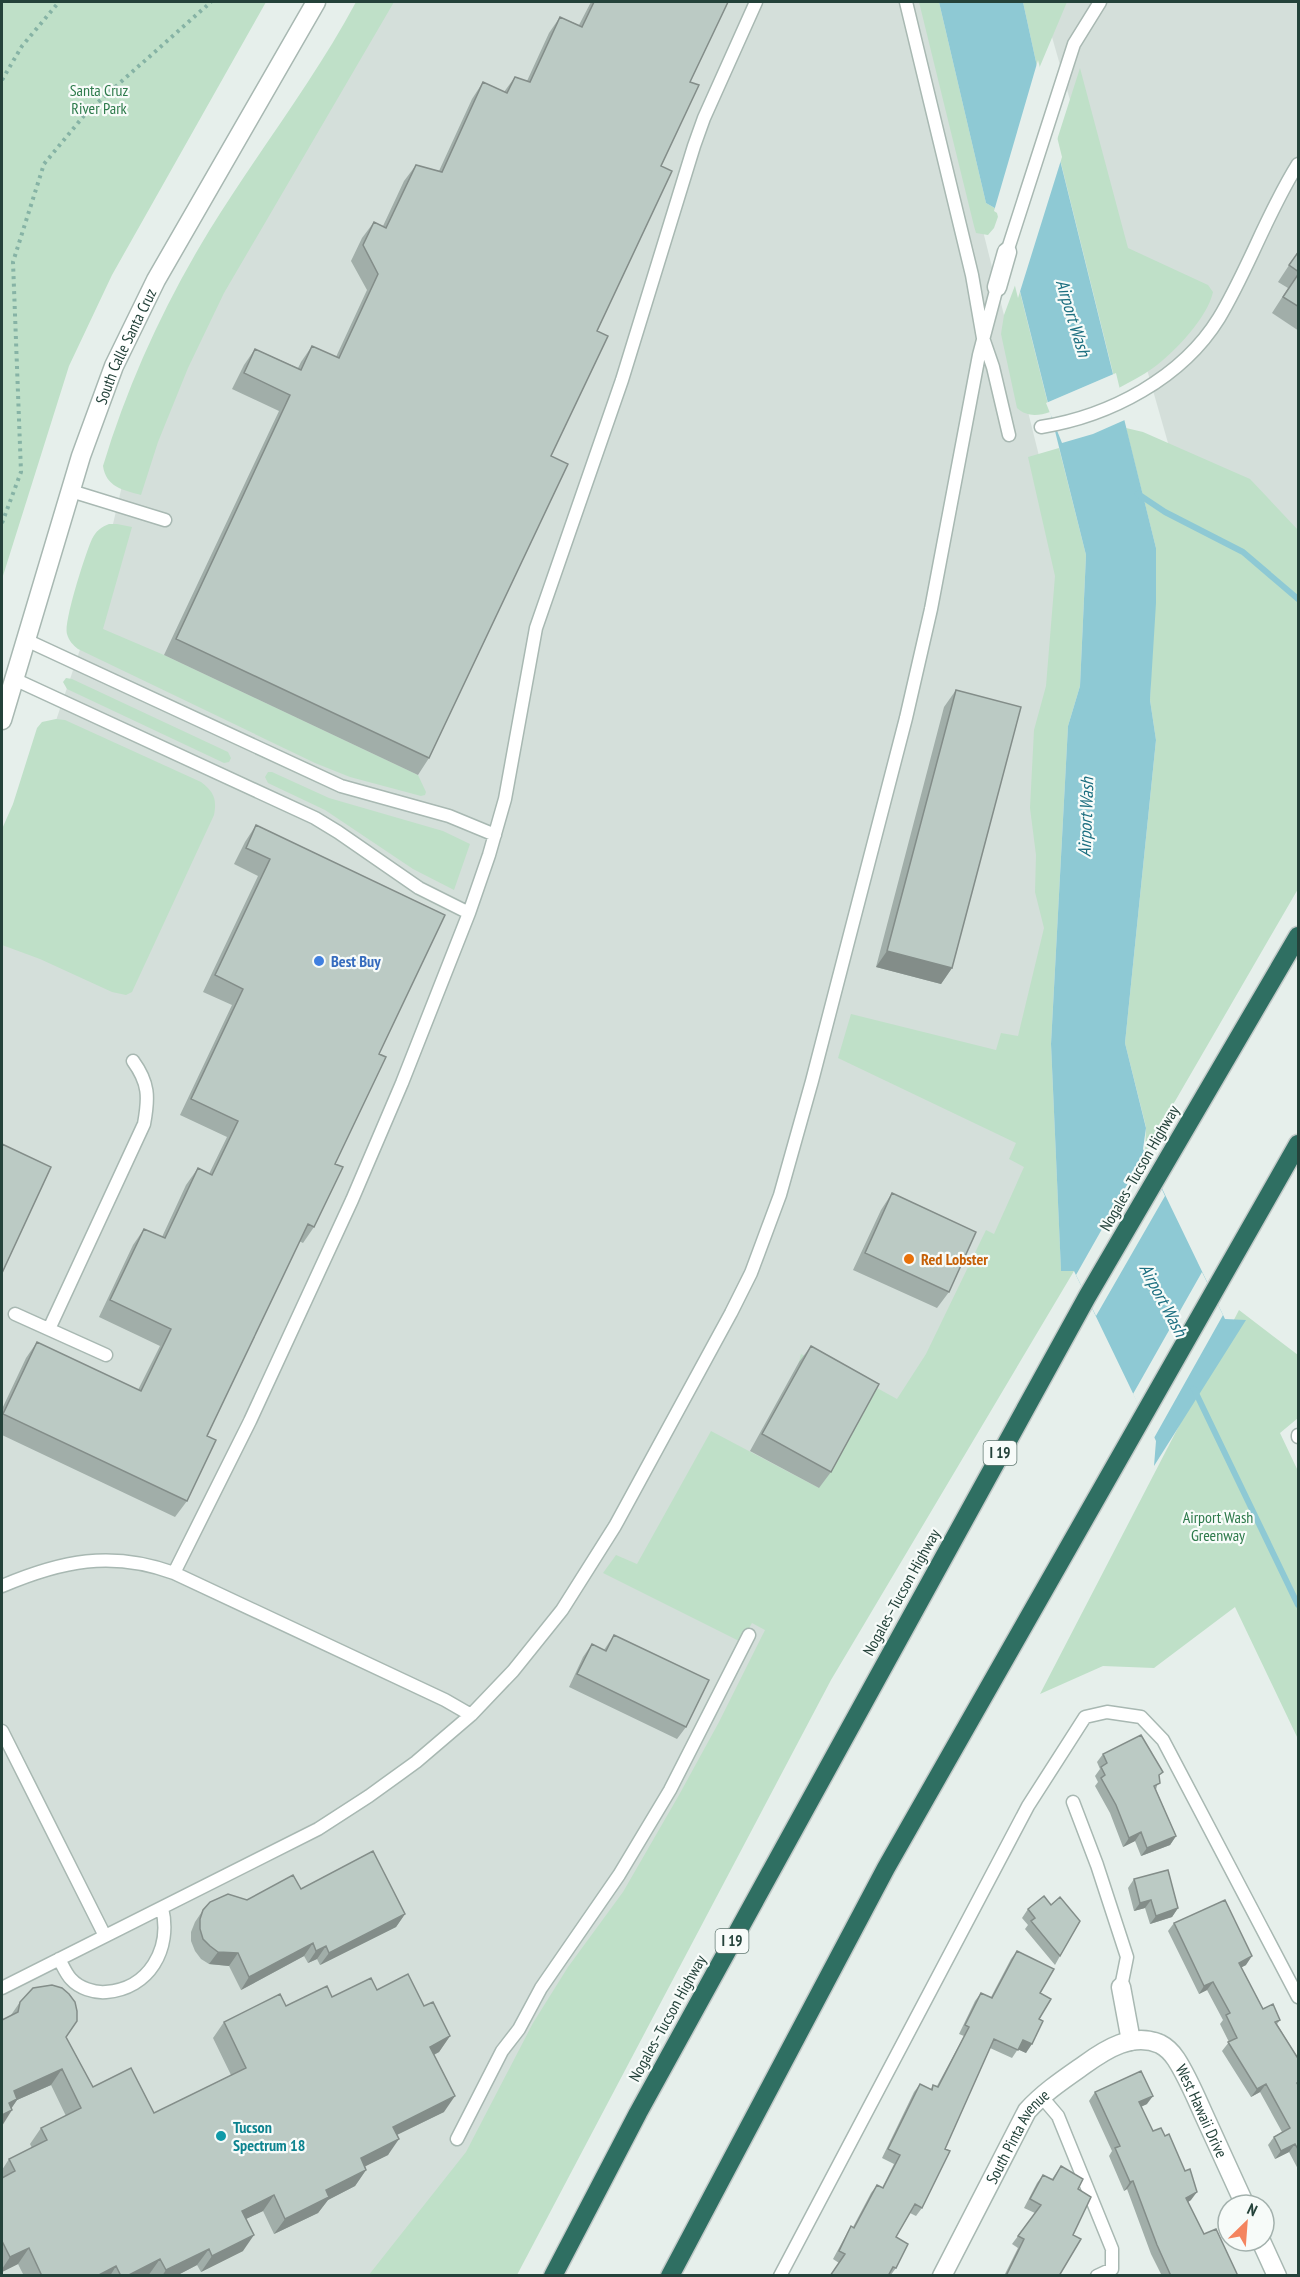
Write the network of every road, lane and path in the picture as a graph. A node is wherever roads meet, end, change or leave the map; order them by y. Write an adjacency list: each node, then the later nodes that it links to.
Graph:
1 (58, 2): 7 (path)
2 (210, 2): 16 (path)
3 (316, 2): 14 (street, South Calle Santa Cruz)
4 (756, 2): 20 (lane)
5 (906, 2): 11 (lane)
6 (1100, 2): 9 (lane)
7 (2, 80)
8 (1299, 164): 12 (lane)
9 (1007, 252): 10 (street)
10 (997, 286): 11 (lane)
11 (982, 338): 13 (lane); 31 (lane)
12 (1041, 427)
13 (1009, 435)
14 (71, 491): 15 (lane); 17 (street, South Calle Santa Cruz)
15 (165, 520)
16 (2, 523)
17 (26, 640): 18 (street, South Calle Santa Cruz); 20 (lane)
18 (14, 679): 19 (street, South Calle Santa Cruz); 21 (lane)
19 (2, 720)
20 (495, 835): 21 (lane)
21 (469, 913): 28 (lane)
22 (1299, 936): 46 (highway, Nogales–Tucson Highway / I 19)
23 (134, 1061): 26 (lane)
24 (1299, 1144): 47 (highway)
25 (15, 1314): 26 (lane)
26 (50, 1329): 27 (lane)
27 (106, 1355)
28 (174, 1573): 29 (lane); 31 (lane)
29 (2, 1586)
30 (749, 1635): 42 (lane)
31 (471, 1715): 34 (lane)
32 (2, 1731): 35 (lane)
33 (1073, 1802): 37 (lane)
34 (162, 1908): 35 (lane); 36 (lane)
35 (105, 1936): 36 (lane)
36 (59, 1959): 38 (lane)
37 (1121, 1987): 40 (street)
38 (2, 1988)
39 (1299, 1997): 48 (lane)
40 (1134, 2040): 41 (street, South Pinta Avenue); 43 (street, West Hawaii Drive)
41 (1041, 2096): 45 (lane); 49 (street, South Pinta Avenue)
42 (457, 2139)
43 (1239, 2193)
44 (1267, 2253): 51 (street)
45 (1116, 2272): 50 (lane)
46 (553, 2276)
47 (670, 2276)
48 (780, 2276)
49 (942, 2276)
50 (1097, 2276)
51 (1277, 2276)

